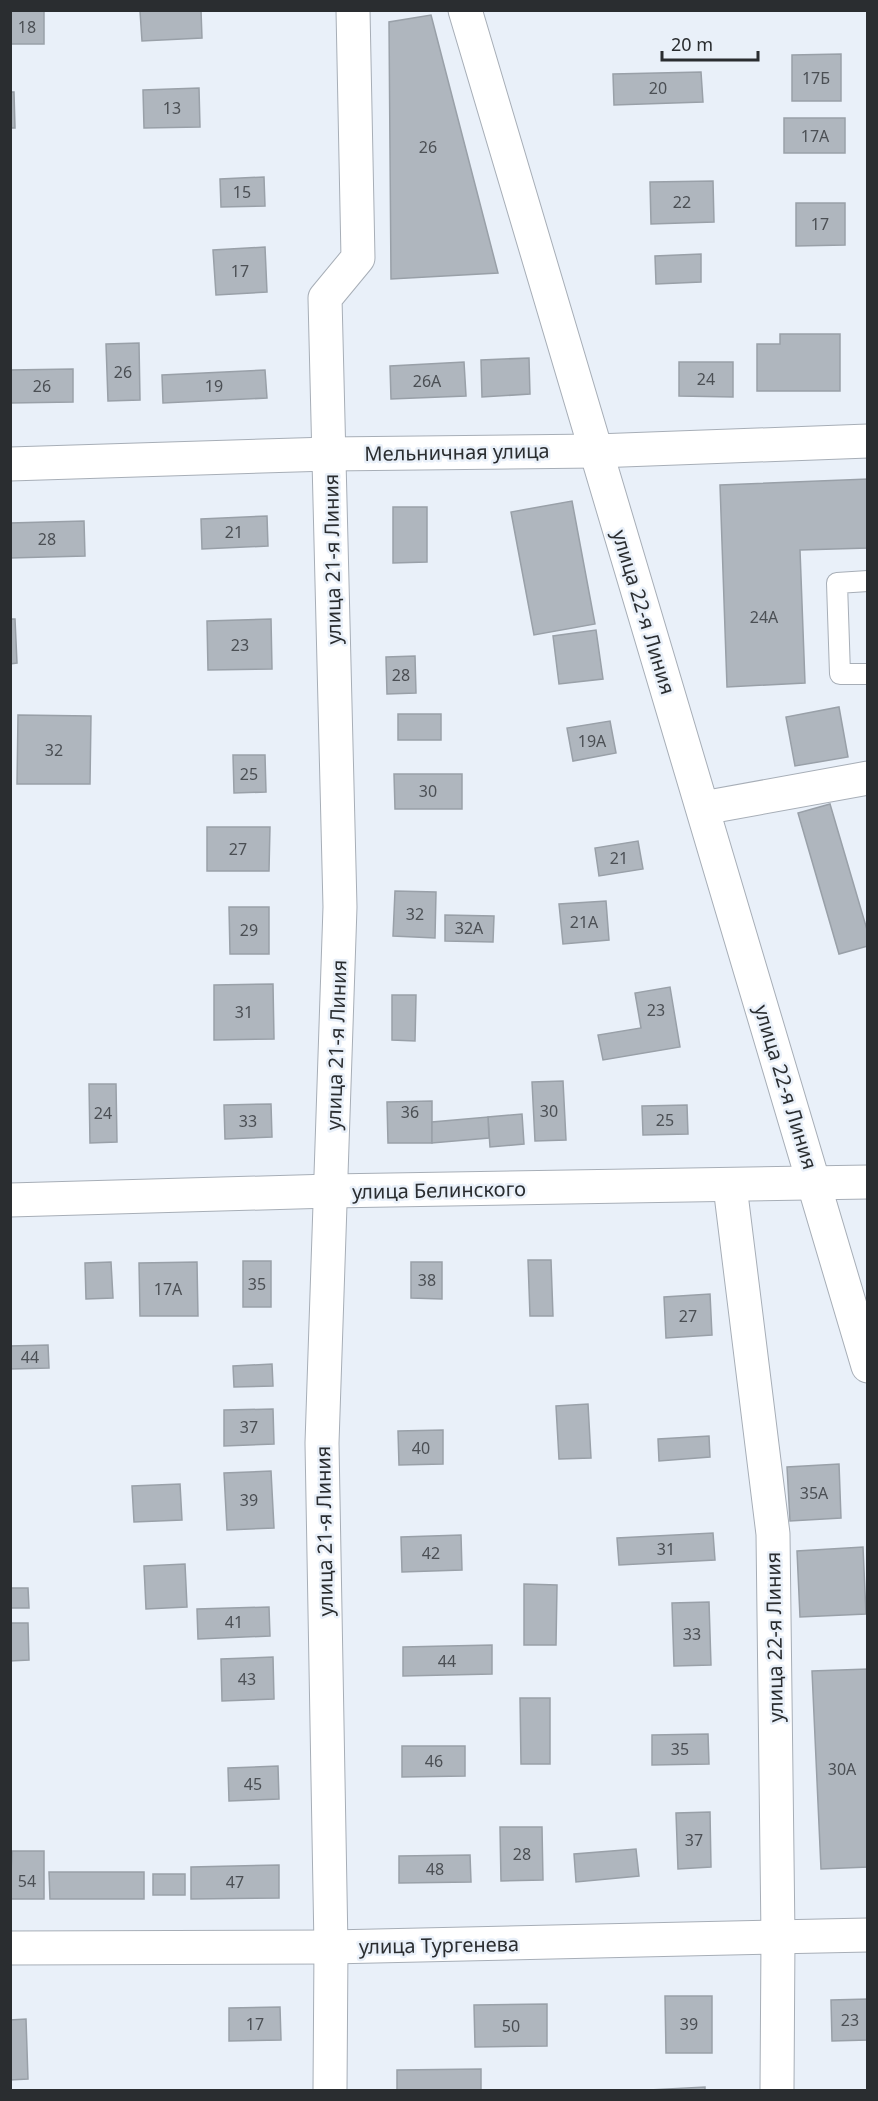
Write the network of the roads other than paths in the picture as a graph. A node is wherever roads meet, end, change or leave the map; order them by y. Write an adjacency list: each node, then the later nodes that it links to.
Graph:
1 (353, 10): 5 (street, улица 21-я Линия)
2 (465, 10): 4 (street)
3 (867, 441): 4 (street, Мельничная улица)
4 (596, 451): 5 (street, Мельничная улица); 10 (street, улица 22-я Линия)
5 (329, 454): 6 (street, Мельничная улица); 14 (street, улица 21-я Линия)
6 (10, 464)
7 (867, 580): 8 (lane)
8 (867, 674)
9 (867, 778): 10 (street)
10 (703, 808): 12 (street, улица 22-я Линия)
11 (867, 1182): 12 (street, улица Белинского)
12 (814, 1183): 13 (street, улица Белинского); 16 (street, улица 22-я Линия)
13 (730, 1186): 14 (street, улица Белинского); 18 (street, улица 22-я Линия)
14 (331, 1191): 15 (street, улица Белинского); 19 (street, улица 21-я Линия)
15 (10, 1200)
16 (867, 1366)
17 (867, 1935): 18 (street, улица Тургенева)
18 (778, 1937): 19 (street, улица Тургенева); 22 (street, улица 22-я Линия)
19 (332, 1947): 20 (street, улица Тургенева); 21 (street, улица 21-я Линия)
20 (10, 1948)
21 (330, 2091)
22 (777, 2091)

